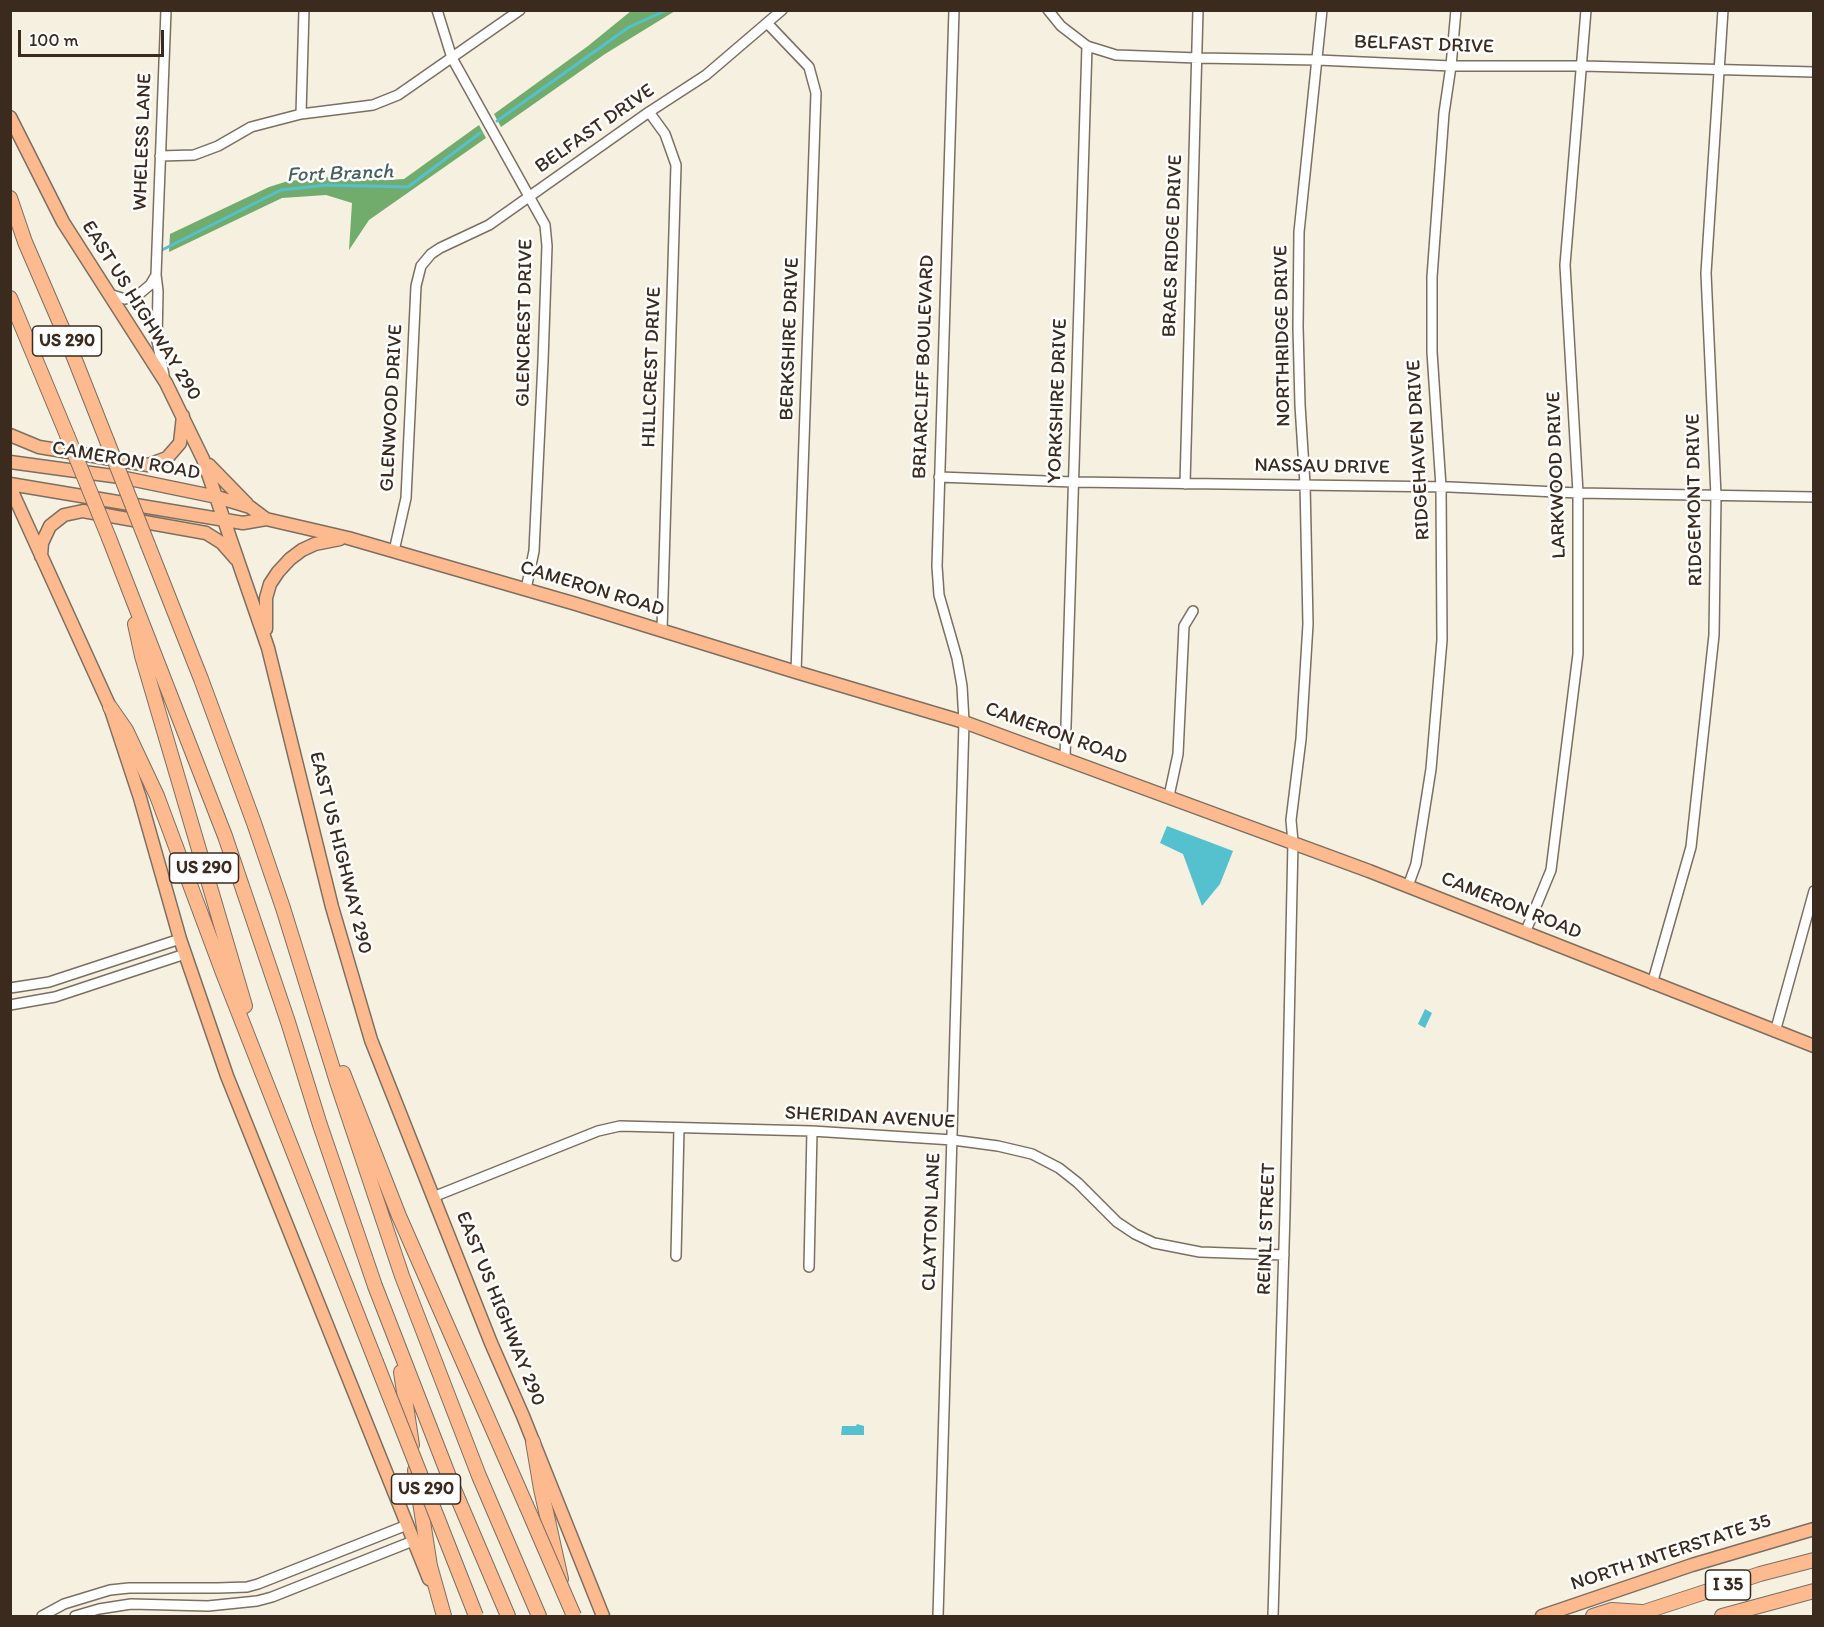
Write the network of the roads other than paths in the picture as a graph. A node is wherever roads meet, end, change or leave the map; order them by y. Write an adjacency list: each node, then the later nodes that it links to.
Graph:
1 (166, 10): 25 (street, WHELESS LANE)
2 (304, 10): 23 (street)
3 (437, 10): 15 (street, GLENCREST DRIVE)
4 (520, 10): 15 (street)
5 (782, 10): 13 (street, BELFAST DRIVE)
6 (954, 10): 39 (street, BRIARCLIFF BOULEVARD)
7 (1048, 10): 14 (street, BELFAST DRIVE)
8 (1198, 10): 16 (street, BRAES RIDGE DRIVE)
9 (1322, 10): 17 (street, NORTHRIDGE DRIVE)
10 (1455, 10): 18 (street, RIDGEHAVEN DRIVE)
11 (1586, 10): 19 (street, LARKWOOD DRIVE)
12 (1724, 10): 20 (street, RIDGEMONT DRIVE)
13 (768, 24): 22 (street, BELFAST DRIVE); 63 (street, BERKSHIRE DRIVE)
14 (1087, 45): 16 (street, BELFAST DRIVE); 40 (street, YORKSHIRE DRIVE)
15 (452, 58): 23 (street); 26 (street, GLENCREST DRIVE)
16 (1198, 58): 17 (street, BELFAST DRIVE); 41 (street, BRAES RIDGE DRIVE)
17 (1318, 60): 18 (street, BELFAST DRIVE); 42 (street, NORTHRIDGE DRIVE)
18 (1451, 66): 19 (street, BELFAST DRIVE); 44 (street, RIDGEHAVEN DRIVE)
19 (1583, 66): 20 (street, BELFAST DRIVE); 45 (street, LARKWOOD DRIVE)
20 (1721, 70): 21 (street, BELFAST DRIVE); 47 (street, RIDGEMONT DRIVE)
21 (1814, 72)
22 (649, 112): 26 (street, BELFAST DRIVE); 61 (street, HILLCREST DRIVE)
23 (301, 114): 25 (street)
24 (10, 117): 32 (main road, EAST US HIGHWAY 290)
25 (160, 156): 31 (street, WHELESS LANE)
26 (531, 196): 30 (street, BELFAST DRIVE); 59 (street, GLENCREST DRIVE)
27 (10, 198): 29 (highway)
28 (10, 214): 29 (highway, US 290)
29 (25, 242): 79 (highway, US 290, bridge)
30 (421, 266): 55 (street, GLENWOOD DRIVE)
31 (156, 275): 32 (street); 34 (street, WHELESS LANE)
32 (107, 293): 34 (main road, EAST US HIGHWAY 290)
33 (10, 297): 58 (highway, US 290, bridge)
34 (166, 384): 35 (main road, EAST US HIGHWAY 290)
35 (183, 414): 36 (main road); 37 (main road, EAST US HIGHWAY 290)
36 (10, 435)
37 (203, 459): 46 (main road, EAST US HIGHWAY 290); 49 (main road)
38 (10, 462): 46 (main road, CAMERON ROAD)
39 (939, 477): 40 (street, NASSAU DRIVE); 65 (street, BRIARCLIFF BOULEVARD)
40 (1073, 482): 41 (street, NASSAU DRIVE); 66 (street, YORKSHIRE DRIVE)
41 (1185, 484): 42 (street, NASSAU DRIVE)
42 (1305, 484): 44 (street, NASSAU DRIVE); 68 (street, NORTHRIDGE DRIVE)
43 (10, 485): 52 (main road, CAMERON ROAD); 53 (main road)
44 (1440, 487): 45 (street, NASSAU DRIVE); 69 (street, RIDGEHAVEN DRIVE)
45 (1578, 494): 47 (street, NASSAU DRIVE); 71 (street, LARKWOOD DRIVE)
46 (218, 496): 49 (main road, CAMERON ROAD); 52 (main road, EAST US HIGHWAY 290)
47 (1716, 496): 48 (street, NASSAU DRIVE); 75 (street, RIDGEMONT DRIVE)
48 (1814, 497)
49 (250, 507): 51 (main road, CAMERON ROAD)
50 (10, 513): 53 (main road)
51 (266, 519): 52 (main road, CAMERON ROAD); 54 (main road, CAMERON ROAD)
52 (226, 520): 57 (main road, EAST US HIGHWAY 290)
53 (31, 535): 56 (main road)
54 (348, 538): 55 (main road, CAMERON ROAD); 62 (main road)
55 (394, 551): 59 (main road, CAMERON ROAD)
56 (41, 557): 57 (main road); 64 (main road)
57 (239, 562): 62 (main road, EAST US HIGHWAY 290)
58 (126, 585): 85 (highway, US 290); 90 (highway)
59 (526, 589): 61 (main road, CAMERON ROAD)
60 (1193, 611): 67 (street)
61 (662, 630): 63 (main road, CAMERON ROAD)
62 (268, 648): 86 (main road, EAST US HIGHWAY 290)
63 (796, 672): 65 (main road, CAMERON ROAD)
64 (110, 707): 72 (main road); 85 (highway)
65 (964, 722): 66 (main road, CAMERON ROAD); 84 (street, CLAYTON LANE)
66 (1065, 757): 67 (main road, CAMERON ROAD)
67 (1169, 796): 68 (main road, CAMERON ROAD)
68 (1293, 842): 69 (main road, CAMERON ROAD); 87 (street, REINLI STREET)
69 (1408, 886): 71 (main road, CAMERON ROAD)
70 (1814, 891): 80 (street)
71 (1525, 933): 75 (main road, CAMERON ROAD)
72 (180, 939): 73 (main road); 74 (street)
73 (185, 954): 77 (street); 92 (main road)
74 (37, 984): 76 (street); 77 (street)
75 (1652, 984): 80 (main road, CAMERON ROAD)
76 (10, 988)
77 (38, 1001): 78 (street)
78 (10, 1005)
79 (315, 1010): 108 (highway); 110 (highway, US 290, bridge)
80 (1775, 1032): 81 (main road, CAMERON ROAD)
81 (1814, 1046)
82 (679, 1128): 83 (street, SHERIDAN AVENUE); 86 (street, SHERIDAN AVENUE); 88 (street)
83 (812, 1131): 84 (street, SHERIDAN AVENUE); 89 (street)
84 (953, 1140): 87 (street, SHERIDAN AVENUE); 112 (street, CLAYTON LANE)
85 (293, 1148): 106 (highway, US 290, bridge)
86 (433, 1197): 91 (main road, EAST US HIGHWAY 290)
87 (1284, 1255): 113 (street, REINLI STREET)
88 (676, 1256)
89 (809, 1267)
90 (394, 1337): 105 (highway); 107 (highway)
91 (533, 1442): 109 (highway); 111 (main road, EAST US HIGHWAY 290)
92 (407, 1525): 94 (main road); 96 (street)
93 (1814, 1529): 114 (main road, NORTH INTERSTATE 35)
94 (413, 1540): 98 (street); 105 (main road)
95 (1814, 1560): 102 (highway, I 35)
96 (285, 1574): 97 (street); 98 (street)
97 (196, 1588): 101 (street); 103 (street)
98 (292, 1589): 101 (street)
99 (1814, 1591): 100 (highway, I 35)
100 (1765, 1603): 116 (highway, I 35); 117 (highway)
101 (201, 1606): 104 (street)
102 (1638, 1614): 115 (highway)
103 (42, 1617)
104 (75, 1617)
105 (444, 1617)
106 (476, 1617)
107 (508, 1617)
108 (539, 1617)
109 (567, 1617)
110 (574, 1617)
111 (603, 1617)
112 (938, 1617)
113 (1273, 1617)
114 (1542, 1617)
115 (1593, 1617)
116 (1722, 1617)
117 (1746, 1617)

